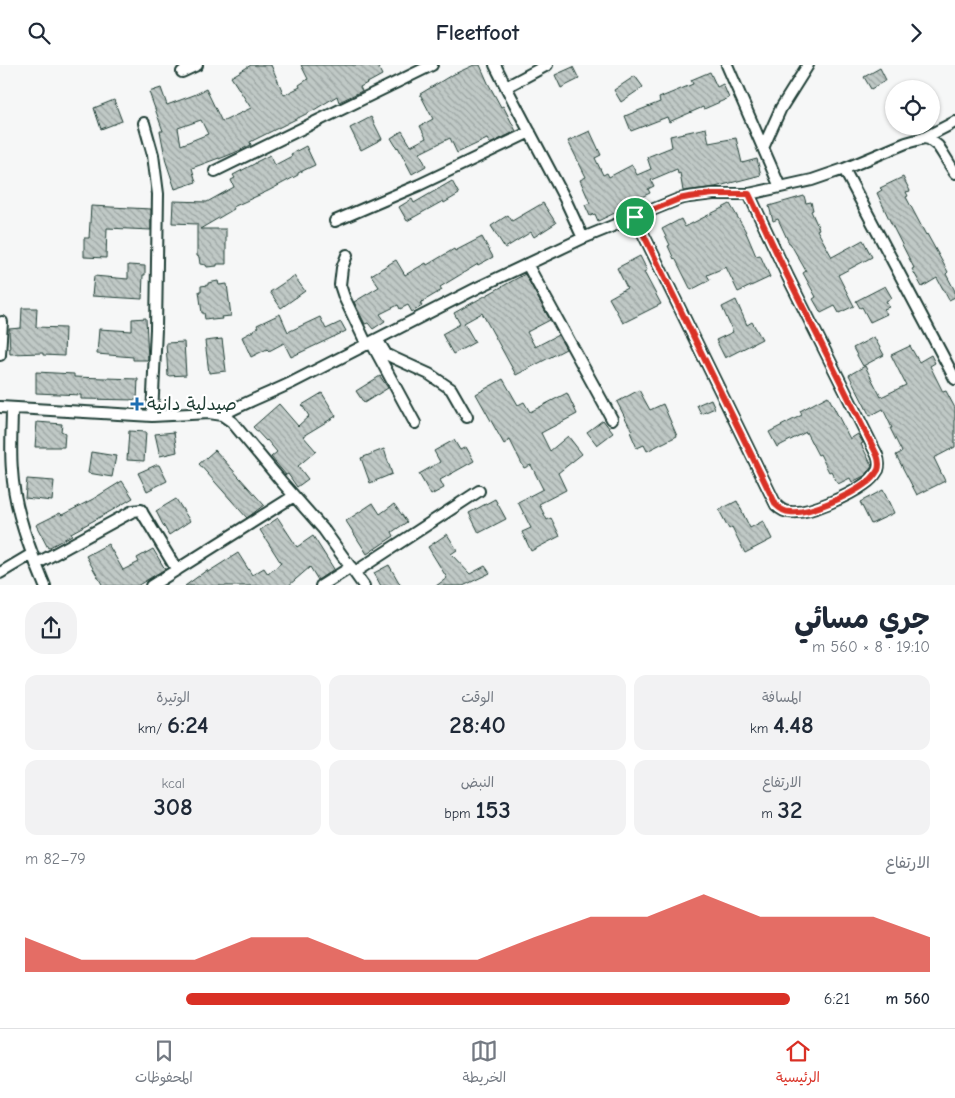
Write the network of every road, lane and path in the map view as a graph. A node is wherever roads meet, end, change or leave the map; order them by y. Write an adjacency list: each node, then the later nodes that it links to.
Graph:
1 (197, 65): 7 (street)
2 (432, 65): 15 (street)
3 (495, 65): 8 (street)
4 (547, 65): 8 (street)
5 (727, 65): 13 (street)
6 (808, 65): 13 (street)
7 (182, 72)
8 (506, 87): 11 (street)
9 (144, 123): 31 (street)
10 (955, 123): 12 (street)
11 (530, 132): 20 (street); 21 (street)
12 (924, 138): 14 (street); 16 (street)
13 (763, 149): 17 (street)
14 (844, 169): 17 (street); 27 (street)
15 (215, 171)
16 (955, 173)
17 (780, 187): 18 (street)
18 (749, 194): 19 (street); 19 (street)
19 (635, 217): 21 (street)
20 (334, 221)
21 (583, 238): 23 (street)
22 (347, 255): 25 (street)
23 (527, 264): 25 (street); 33 (street)
24 (2, 322): 26 (street)
25 (372, 342): 30 (street); 32 (street); 34 (street)
26 (0, 355)
27 (955, 379)
28 (0, 407): 29 (street)
29 (12, 408): 31 (street); 37 (street)
30 (222, 415): 31 (street); 36 (street)
31 (152, 416)
32 (467, 417)
33 (612, 419)
34 (415, 423)
35 (479, 491): 39 (street)
36 (294, 496): 38 (street); 39 (street)
37 (34, 559): 38 (street); 40 (street); 41 (street)
38 (177, 570): 42 (street)
39 (353, 570): 43 (street); 44 (street)
40 (0, 573)
41 (45, 585)
42 (151, 585)
43 (321, 585)
44 (364, 585)

